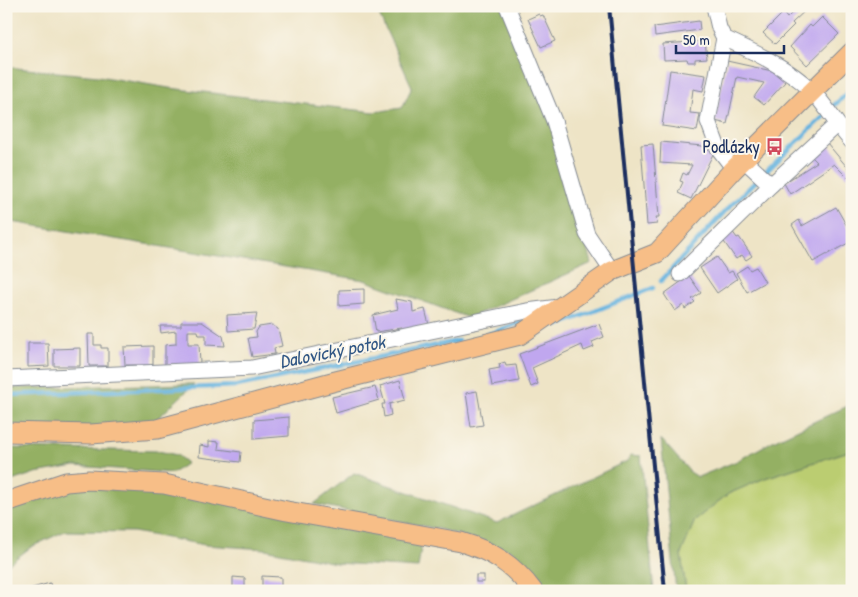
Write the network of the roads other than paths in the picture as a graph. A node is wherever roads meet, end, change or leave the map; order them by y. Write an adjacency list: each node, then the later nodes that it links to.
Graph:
1 (507, 6): 10 (street)
2 (714, 6): 3 (street)
3 (724, 38): 5 (street); 8 (street)
4 (852, 52): 5 (main road)
5 (812, 91): 6 (street); 8 (main road)
6 (836, 125): 7 (street); 9 (street)
7 (852, 142)
8 (739, 164): 9 (street); 10 (main road)
9 (770, 185): 11 (street)
10 (612, 271): 12 (main road)
11 (680, 274)
12 (553, 311): 13 (street); 14 (main road)
13 (6, 379)
14 (6, 432)
15 (6, 502): 16 (main road)
16 (533, 591)

